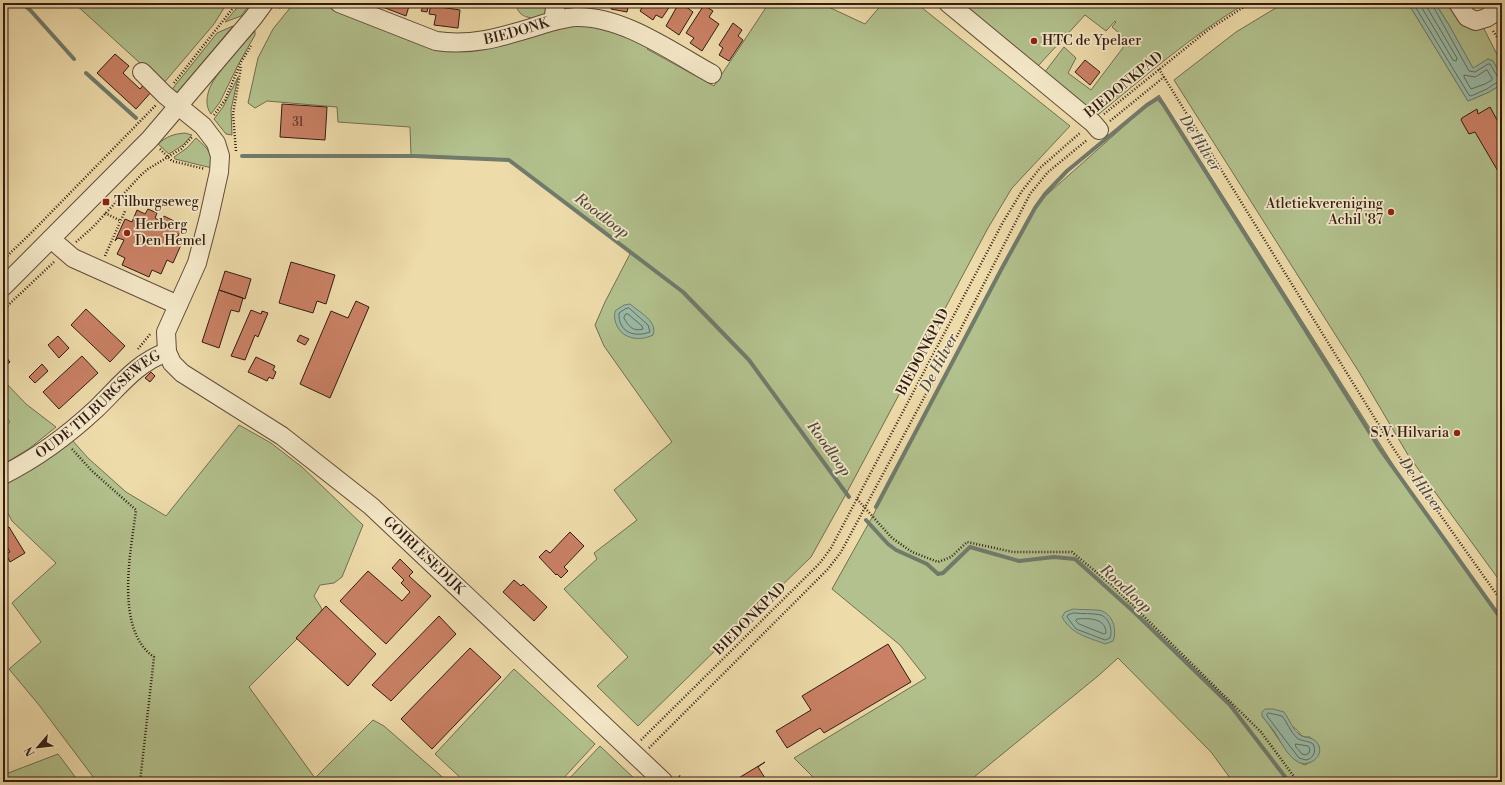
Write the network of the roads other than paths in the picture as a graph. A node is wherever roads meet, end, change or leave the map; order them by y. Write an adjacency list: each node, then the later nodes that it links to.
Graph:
1 (264, 3): 10 (street)
2 (339, 3): 7 (street, BIEDONK)
3 (556, 3): 7 (street)
4 (948, 3): 11 (street)
5 (1458, 3): 6 (street)
6 (1502, 8)
7 (553, 21): 9 (street, BIEDONK)
8 (142, 72): 10 (street, OUDE TILBURGSEWEG)
9 (712, 74)
10 (178, 107): 12 (street); 14 (street, OUDE TILBURGSEWEG)
11 (1096, 126)
12 (51, 239): 13 (street); 14 (street)
13 (3, 287)
14 (178, 305): 15 (street, OUDE TILBURGSEWEG)
15 (167, 352): 16 (street, OUDE TILBURGSEWEG); 17 (street, GOIRLESEDIJK)
16 (3, 475)
17 (664, 782)

